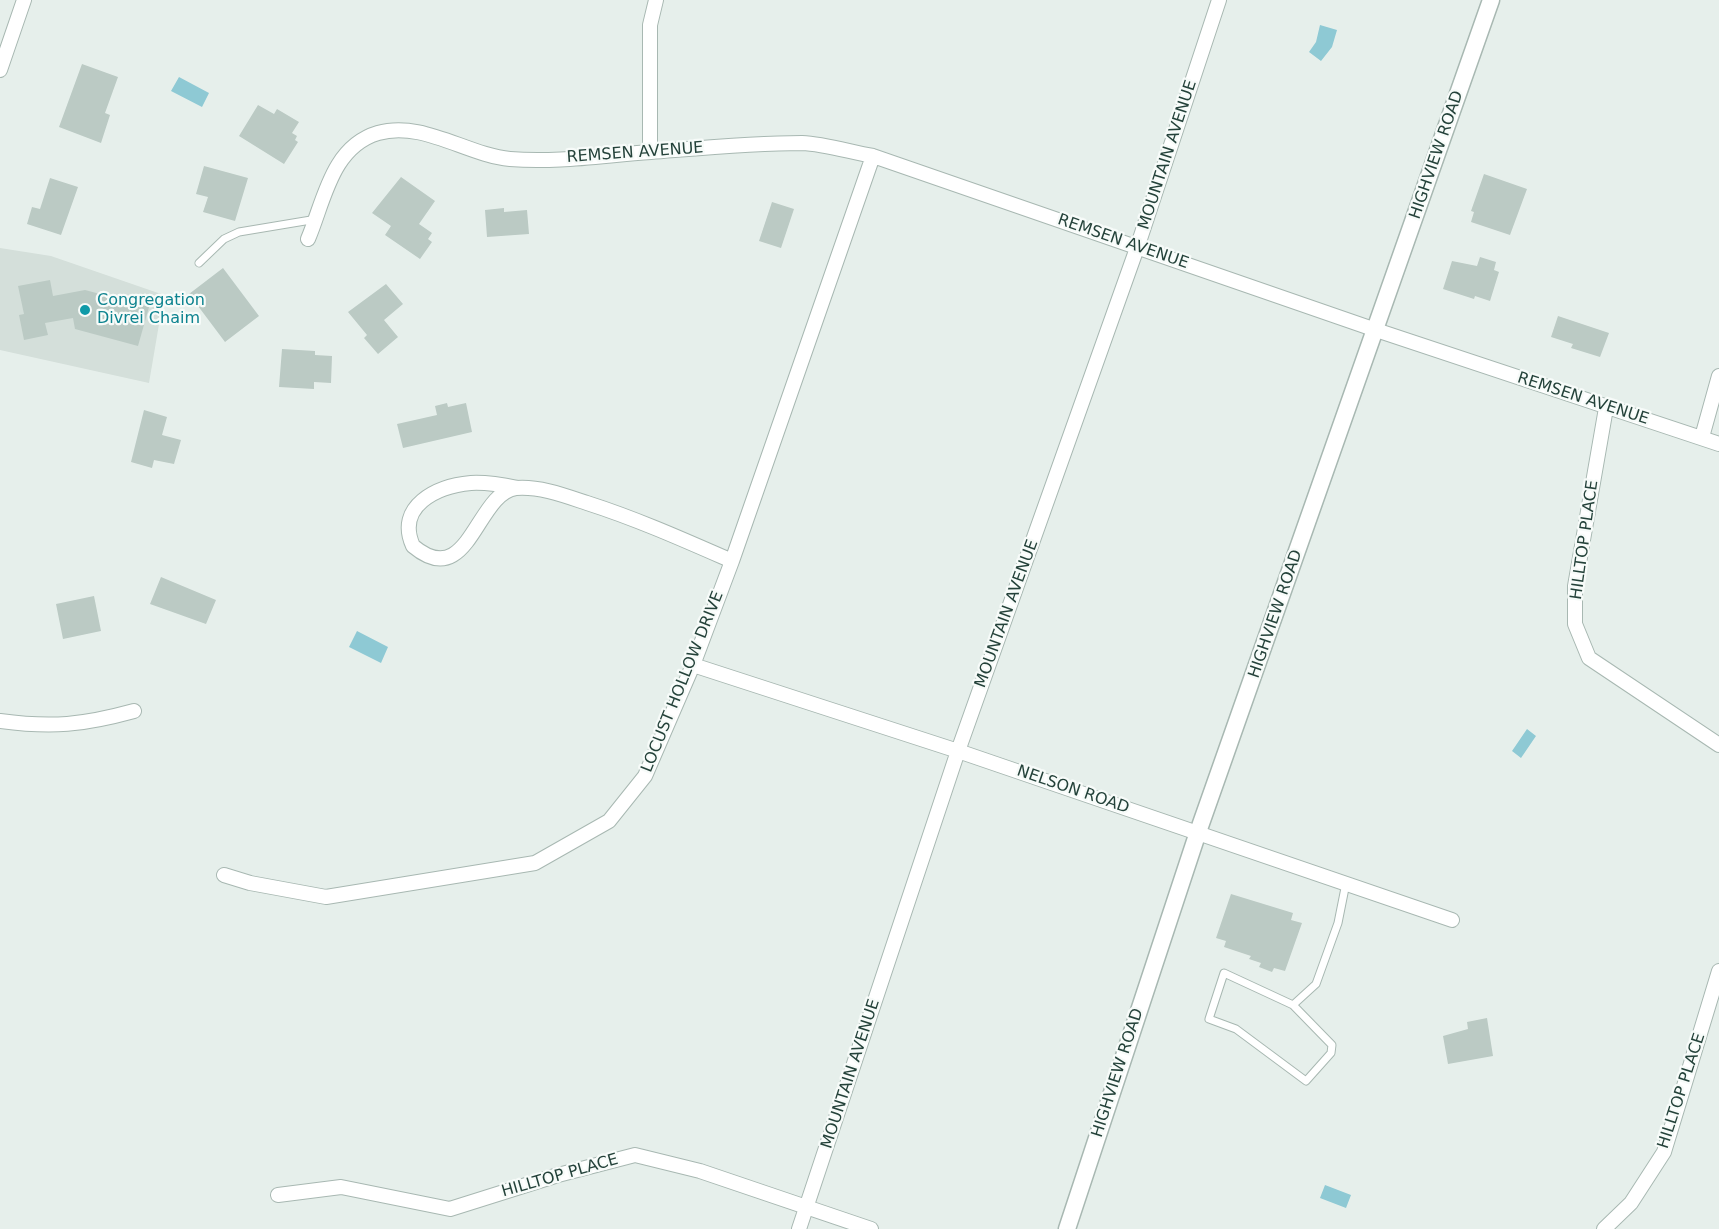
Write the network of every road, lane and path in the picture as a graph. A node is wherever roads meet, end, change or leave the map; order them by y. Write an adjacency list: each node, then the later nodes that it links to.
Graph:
1 (24, 0): 5 (street)
2 (656, 0): 6 (street)
3 (1219, 0): 10 (street, MOUNTAIN AVENUE)
4 (1491, 0): 12 (street, HIGHVIEW ROAD)
5 (0, 69)
6 (650, 152): 7 (street, REMSEN AVENUE); 8 (street, REMSEN AVENUE)
7 (873, 156): 10 (street, REMSEN AVENUE); 18 (street, LOCUST HOLLOW DRIVE)
8 (317, 219): 9 (street, REMSEN AVENUE); 11 (lane)
9 (308, 240)
10 (1137, 248): 12 (street, REMSEN AVENUE); 23 (street, MOUNTAIN AVENUE)
11 (199, 263)
12 (1376, 330): 14 (street, REMSEN AVENUE); 24 (street, HIGHVIEW ROAD)
13 (1719, 376): 15 (street)
14 (1606, 408): 15 (street, REMSEN AVENUE); 22 (street, HILLTOP PLACE)
15 (1702, 437): 16 (street, REMSEN AVENUE)
16 (1719, 444)
17 (518, 488): 17 (street); 18 (street)
18 (732, 561): 19 (street, LOCUST HOLLOW DRIVE)
19 (693, 664): 23 (street, NELSON ROAD); 25 (street, LOCUST HOLLOW DRIVE)
20 (134, 711): 21 (street)
21 (0, 721)
22 (1719, 745)
23 (958, 751): 24 (street, NELSON ROAD); 31 (street, MOUNTAIN AVENUE)
24 (1198, 832): 26 (street, NELSON ROAD); 34 (street, HIGHVIEW ROAD)
25 (225, 875)
26 (1346, 883): 27 (street, NELSON ROAD); 29 (lane)
27 (1452, 920)
28 (1719, 971): 35 (street, HILLTOP PLACE)
29 (1293, 1005): 29 (lane)
30 (278, 1195): 31 (street, HILLTOP PLACE)
31 (806, 1209): 32 (street, MOUNTAIN AVENUE); 33 (street, HILLTOP PLACE)
32 (799, 1229)
33 (871, 1229)
34 (1066, 1229)
35 (1604, 1229)

